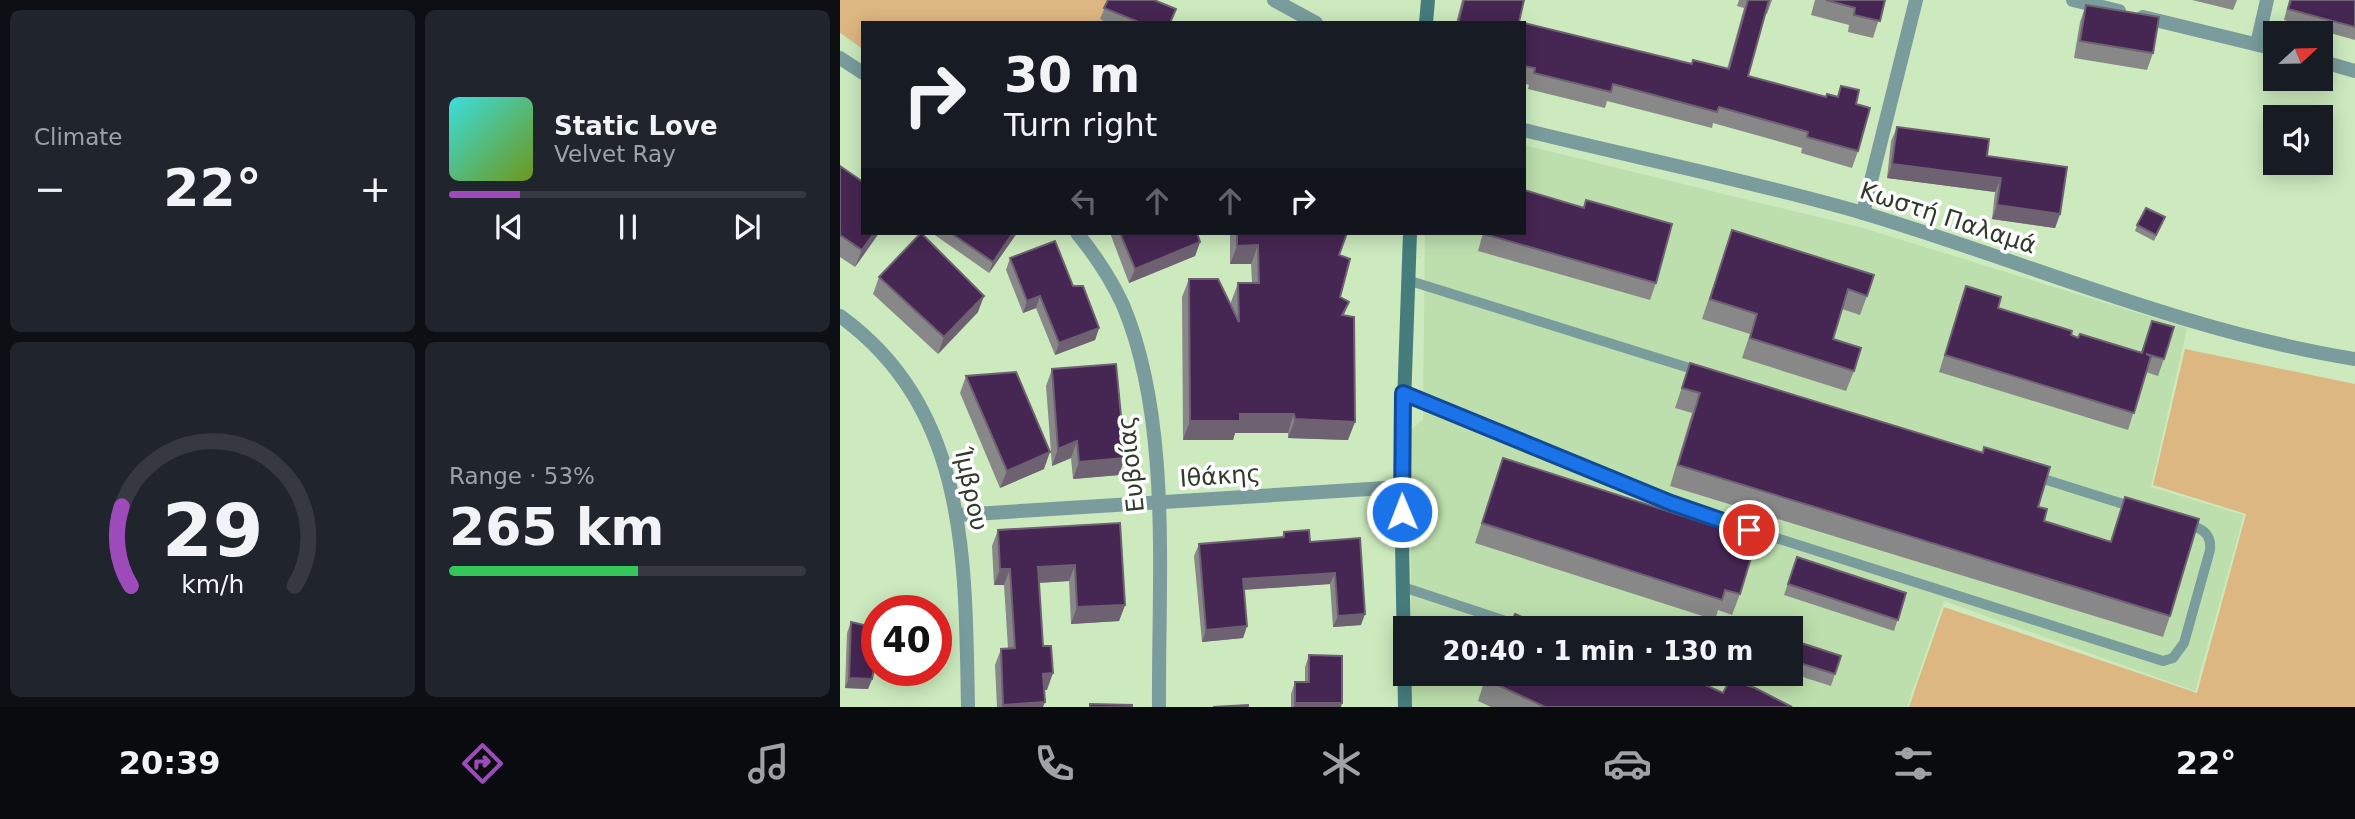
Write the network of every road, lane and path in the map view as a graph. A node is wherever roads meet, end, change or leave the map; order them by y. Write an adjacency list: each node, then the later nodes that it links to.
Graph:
1 (1274, 0): 7 (street)
2 (1428, 0): 8 (street)
3 (1916, 0): 16 (street)
4 (2073, 0): 6 (street)
5 (2267, 0): 9 (street)
6 (2093, 2): 9 (street)
7 (1312, 21)
8 (1426, 21)
9 (2257, 44): 10 (street)
10 (2263, 46)
11 (840, 58): 14 (street)
12 (2333, 65): 13 (street)
13 (2355, 71)
14 (861, 72)
15 (1526, 130): 16 (street, Κωστή Παλαμά)
16 (1863, 213): 21 (street, Κωστή Παλαμά)
17 (1078, 235): 26 (street, Ευβοίας)
18 (1410, 235): 19 (street)
19 (1407, 280): 22 (lane); 23 (street)
20 (840, 316): 28 (street, Ίμβρου)
21 (2355, 359)
22 (1714, 376)
23 (1403, 393): 25 (street); 29 (lane)
24 (2016, 470): 27 (lane)
25 (1401, 487): 26 (street, Ιθάκης); 30 (street)
26 (1160, 503): 28 (street, Ιθάκης); 33 (street, Ευβοίας)
27 (2144, 510)
28 (958, 515): 32 (street, Ίμβρου)
29 (2178, 521)
30 (1403, 587): 31 (lane); 34 (street)
31 (1491, 616)
32 (968, 707)
33 (1159, 707)
34 (1405, 707)

